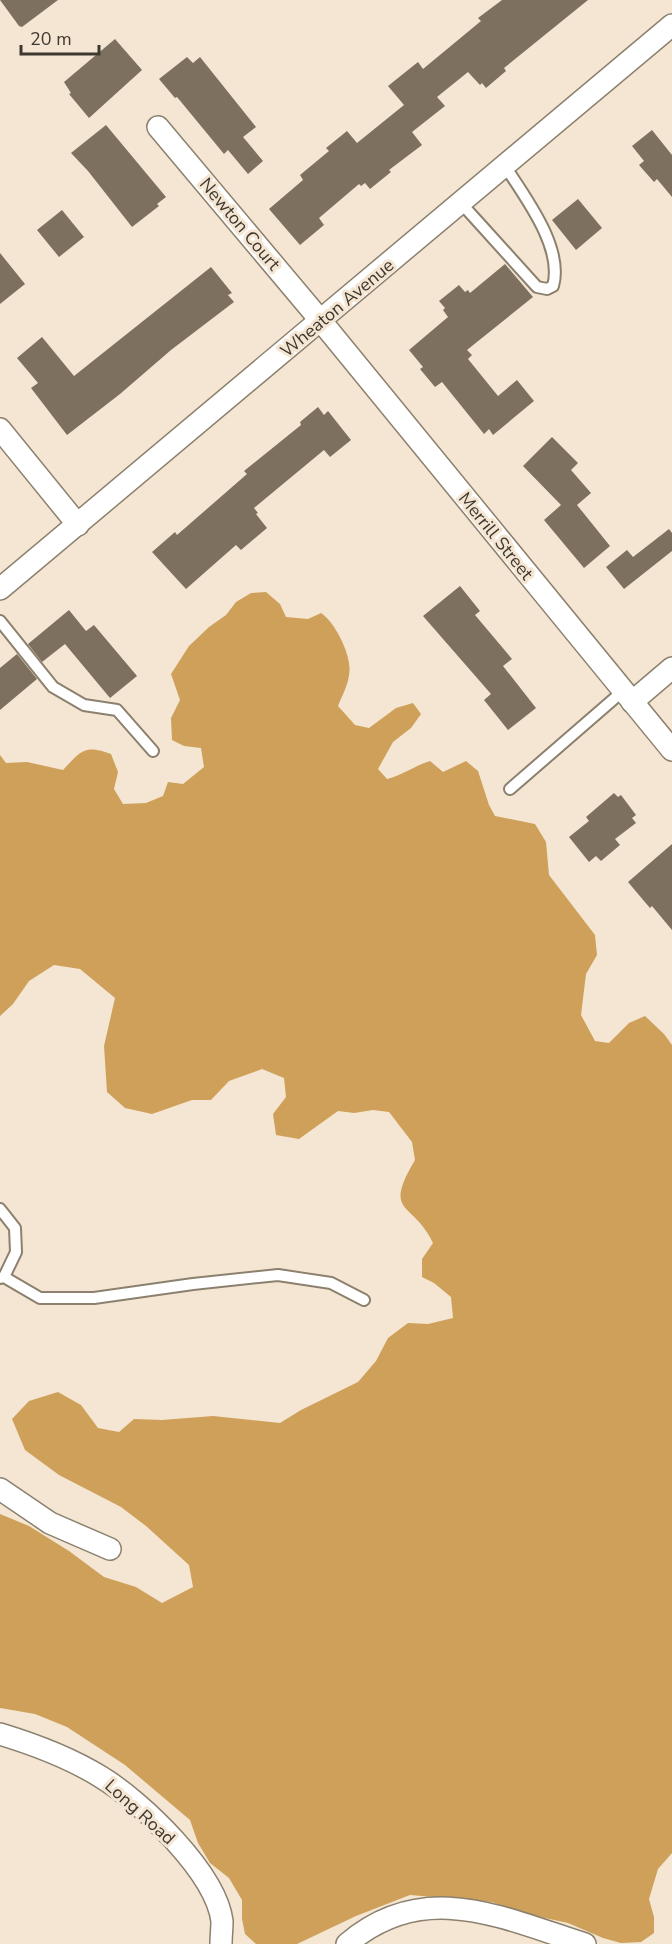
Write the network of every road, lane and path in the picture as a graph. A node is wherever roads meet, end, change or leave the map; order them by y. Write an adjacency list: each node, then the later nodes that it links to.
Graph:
1 (672, 25): 3 (street, Wheaton Avenue)
2 (158, 127): 5 (street, Newton Court)
3 (505, 166): 4 (street, Wheaton Avenue); 4 (lane)
4 (461, 203): 5 (street, Wheaton Avenue)
5 (321, 321): 7 (street, Wheaton Avenue); 11 (street, Merrill Street)
6 (0, 429): 7 (street)
7 (78, 525): 8 (street, Wheaton Avenue)
8 (0, 588)
9 (0, 621): 13 (lane)
10 (672, 668): 11 (street)
11 (628, 697): 12 (street, Merrill Street); 14 (lane)
12 (672, 750)
13 (153, 751)
14 (510, 789)
15 (0, 1209): 16 (lane)
16 (2, 1278): 17 (lane)
17 (364, 1300)
18 (0, 1489): 19 (street)
19 (110, 1549)
20 (0, 1734): 21 (street, Long Road)
21 (221, 1944)
22 (347, 1944): 23 (street)
23 (585, 1944)

